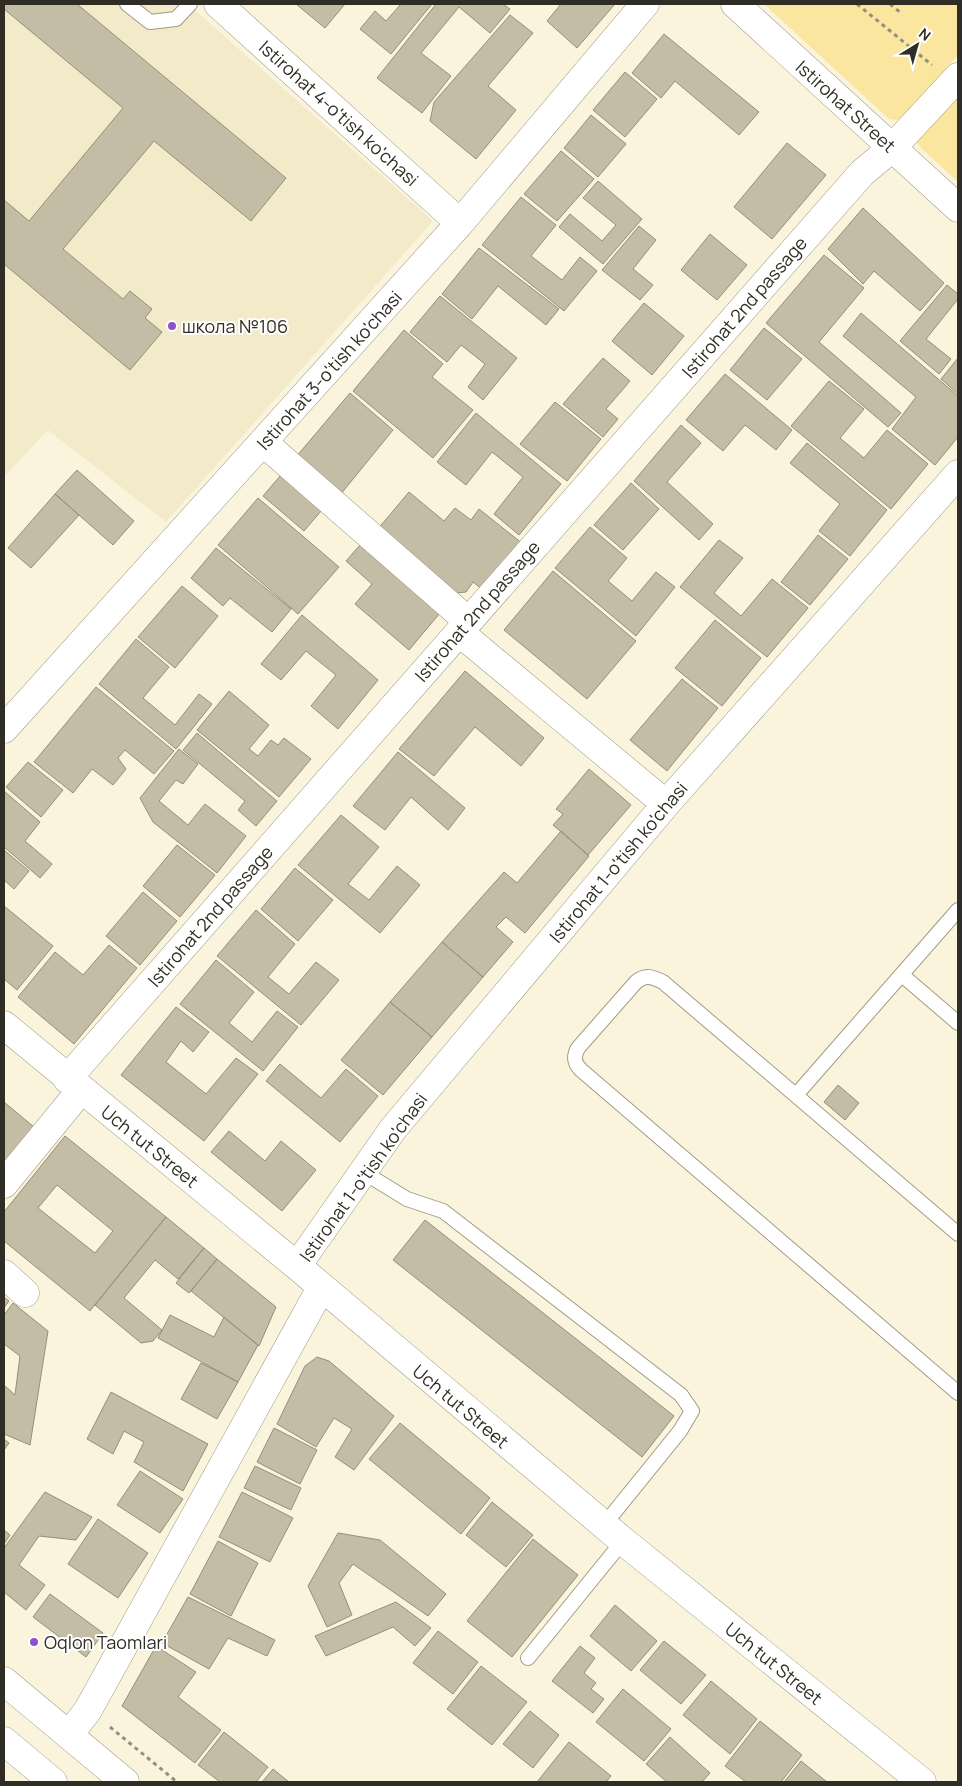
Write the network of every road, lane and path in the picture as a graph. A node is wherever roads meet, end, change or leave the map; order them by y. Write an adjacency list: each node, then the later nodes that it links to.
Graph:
1 (127, 4): 2 (lane)
2 (190, 4)
3 (218, 4): 12 (street, Istirohat 4-o'tish ko'chasi)
4 (645, 4): 12 (street, Istirohat 3-o'tish ko'chasi)
5 (735, 4): 10 (street, Istirohat Street)
6 (857, 4): 9 (path)
7 (890, 4): 8 (path)
8 (901, 13)
9 (955, 81): 10 (street, Istirohat 2nd passage)
10 (892, 148): 11 (street, Istirohat Street); 15 (street, Istirohat 2nd passage)
11 (958, 208)
12 (460, 223): 13 (street, Istirohat 3-o'tish ko'chasi)
13 (264, 444): 15 (street); 16 (street, Istirohat 3-o'tish ko'chasi)
14 (958, 474): 17 (street, Istirohat 1-o'tish ko'chasi)
15 (464, 626): 17 (street); 22 (street, Istirohat 2nd passage)
16 (4, 729)
17 (666, 804): 24 (street, Istirohat 1-o'tish ko'chasi)
18 (958, 910): 19 (lane)
19 (902, 975): 20 (lane); 23 (lane)
20 (958, 1024)
21 (4, 1025): 22 (street, Uch tut Street)
22 (74, 1085): 25 (street, Istirohat 2nd passage); 27 (street, Uch tut Street)
23 (796, 1096): 26 (lane); 31 (lane)
24 (363, 1172): 27 (street, Istirohat 1-o'tish ko'chasi); 32 (lane)
25 (4, 1184)
26 (958, 1234)
27 (298, 1266): 29 (street, Uch tut Street)
28 (4, 1274): 30 (street)
29 (321, 1288): 32 (street, Uch tut Street); 35 (street, Istirohat 1-o'tish ko'chasi)
30 (25, 1293)
31 (958, 1393)
32 (613, 1533): 33 (lane); 41 (street, Uch tut Street)
33 (528, 1658)
34 (4, 1681): 36 (street)
35 (88, 1710): 36 (street, Istirohat 1-o'tish ko'chasi); 40 (path)
36 (69, 1735): 39 (street)
37 (4, 1741): 38 (street)
38 (53, 1782)
39 (125, 1782)
40 (178, 1782)
41 (922, 1782)

